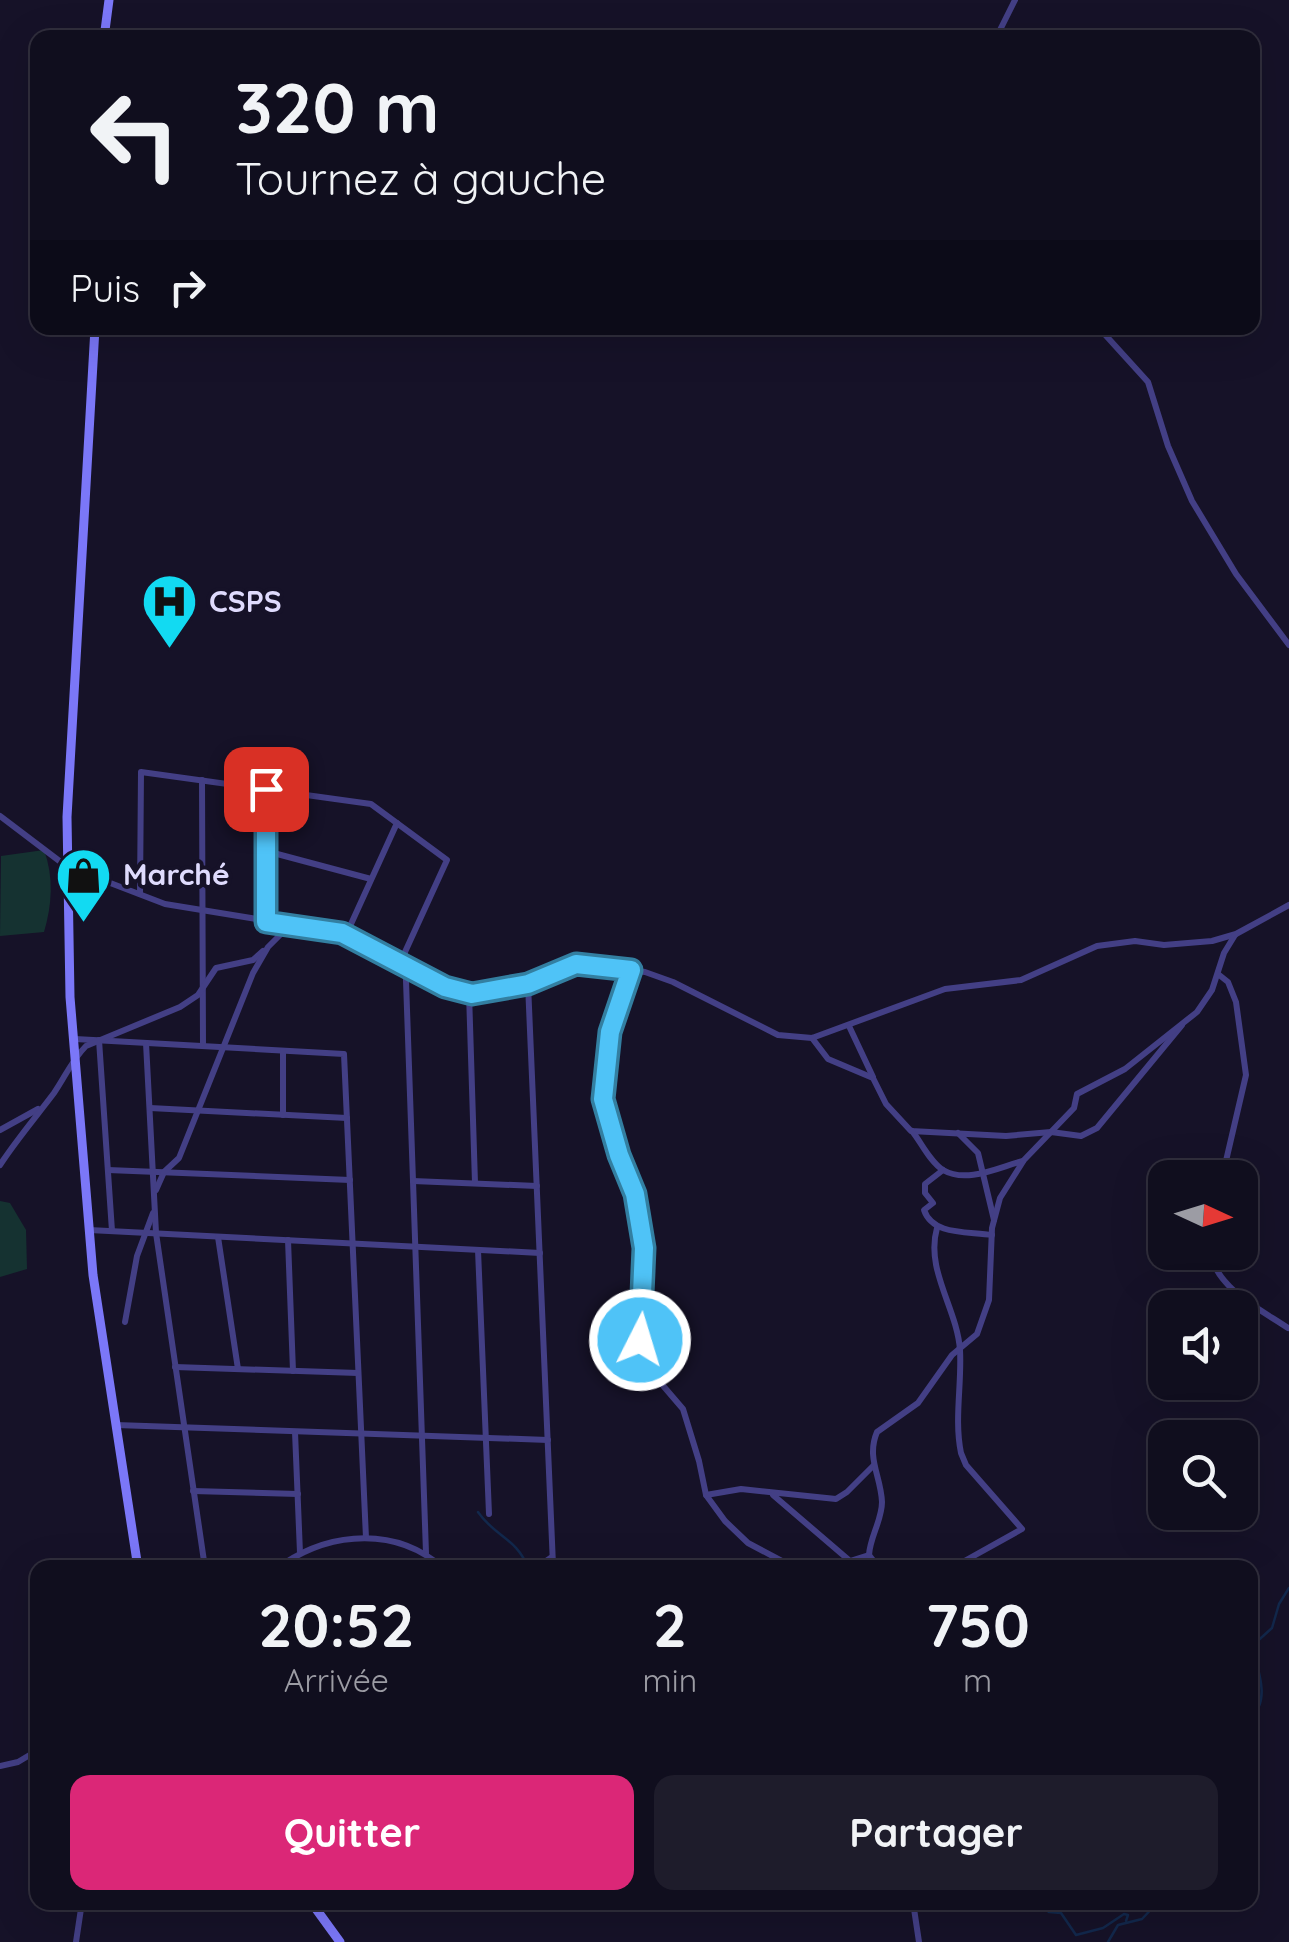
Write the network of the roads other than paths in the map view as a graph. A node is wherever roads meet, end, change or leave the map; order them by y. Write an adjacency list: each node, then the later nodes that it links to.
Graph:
1 (108, 0): 3 (street)
2 (1015, 0): 4 (street)
3 (105, 30)
4 (1000, 30)
5 (95, 335): 13 (street)
6 (1105, 335): 7 (street)
7 (1289, 645)
8 (202, 780): 9 (street); 15 (street); 17 (street)
9 (266, 789): 11 (street); 12 (street)
10 (0, 816): 13 (street)
11 (397, 823): 14 (street); 23 (street)
12 (266, 851): 14 (street); 18 (street)
13 (66, 866): 15 (street); 32 (street)
14 (372, 880): 21 (street)
15 (140, 894): 17 (street)
16 (1289, 904): 20 (street)
17 (203, 911): 18 (street); 26 (street)
18 (266, 922): 19 (street)
19 (289, 926): 21 (street); 22 (street)
20 (1236, 934): 25 (street); 30 (street)
21 (346, 935): 23 (street)
22 (268, 947): 26 (street); 36 (street)
23 (405, 966): 28 (street); 58 (street)
24 (631, 970): 27 (street); 31 (street); 94 (street)
25 (1218, 974): 29 (street); 50 (street)
26 (203, 984): 33 (street); 35 (street)
27 (528, 984): 28 (street); 60 (street)
28 (469, 993): 59 (street)
29 (1186, 1020): 47 (street); 47 (street)
30 (849, 1026): 31 (street); 39 (street)
31 (812, 1038): 39 (street)
32 (75, 1039): 33 (street); 38 (street)
33 (99, 1040): 34 (street); 38 (street); 52 (street)
34 (146, 1043): 35 (street); 41 (street)
35 (203, 1046): 36 (street)
36 (225, 1048): 37 (street); 42 (street)
37 (283, 1051): 43 (street); 44 (street)
38 (76, 1056): 40 (street); 64 (street)
39 (873, 1078): 46 (street)
40 (42, 1106): 45 (street); 51 (street)
41 (150, 1108): 42 (street); 54 (street)
42 (199, 1111): 43 (street); 55 (street)
43 (284, 1115): 44 (street)
44 (347, 1118): 57 (street)
45 (0, 1130)
46 (912, 1131): 48 (street); 53 (street)
47 (1051, 1132): 48 (street); 49 (street)
48 (956, 1133): 56 (street)
49 (1024, 1160): 56 (street); 62 (street)
50 (1226, 1160)
51 (0, 1164)
52 (108, 1170): 54 (street); 65 (street)
53 (942, 1170): 56 (street); 63 (street)
54 (153, 1172): 55 (street); 61 (street)
55 (164, 1172): 57 (street); 61 (street)
56 (984, 1173): 62 (street)
57 (350, 1180): 71 (street)
58 (413, 1181): 59 (street); 72 (street)
59 (475, 1184): 60 (street)
60 (537, 1186): 74 (street)
61 (154, 1201): 66 (street); 67 (street)
62 (994, 1220): 68 (street)
63 (937, 1228): 68 (street); 78 (street)
64 (90, 1230): 65 (street); 83 (street)
65 (112, 1231): 66 (street)
66 (146, 1233): 67 (street); 76 (street)
67 (156, 1233): 69 (street); 79 (street)
68 (992, 1234): 78 (street)
69 (218, 1236): 70 (street); 80 (street)
70 (288, 1240): 71 (street); 81 (street)
71 (352, 1243): 72 (street); 82 (street)
72 (415, 1246): 73 (street); 87 (street)
73 (478, 1250): 74 (street); 88 (street)
74 (540, 1253): 89 (street)
75 (1217, 1270): 77 (street)
76 (124, 1322)
77 (1288, 1328)
78 (960, 1351): 90 (street); 107 (street)
79 (176, 1367): 80 (street); 84 (street)
80 (238, 1369): 81 (street)
81 (294, 1371): 82 (street)
82 (358, 1373): 86 (street)
83 (115, 1425): 84 (street); 100 (street)
84 (184, 1428): 85 (street); 91 (street)
85 (296, 1432): 86 (street); 92 (street)
86 (361, 1434): 87 (street); 96 (street)
87 (422, 1436): 88 (street); 98 (street)
88 (486, 1438): 89 (street); 95 (street)
89 (548, 1440): 104 (street)
90 (872, 1466): 93 (street); 99 (street)
91 (194, 1491): 92 (street); 101 (street)
92 (298, 1494): 97 (street)
93 (772, 1494): 94 (street); 99 (street)
94 (706, 1495): 105 (street)
95 (489, 1514)
96 (366, 1538): 97 (street); 98 (street)
97 (300, 1552): 102 (street)
98 (426, 1553): 103 (street)
99 (869, 1556): 106 (street)
100 (137, 1560)
101 (204, 1560)
102 (289, 1560)
103 (434, 1560)
104 (553, 1560)
105 (780, 1560)
106 (872, 1560)
107 (966, 1560)
108 (30, 1755): 109 (street)
109 (0, 1766)
110 (81, 1910): 113 (street)
111 (317, 1910): 114 (street)
112 (914, 1910): 115 (street)
113 (76, 1942)
114 (340, 1942)
115 (919, 1942)

